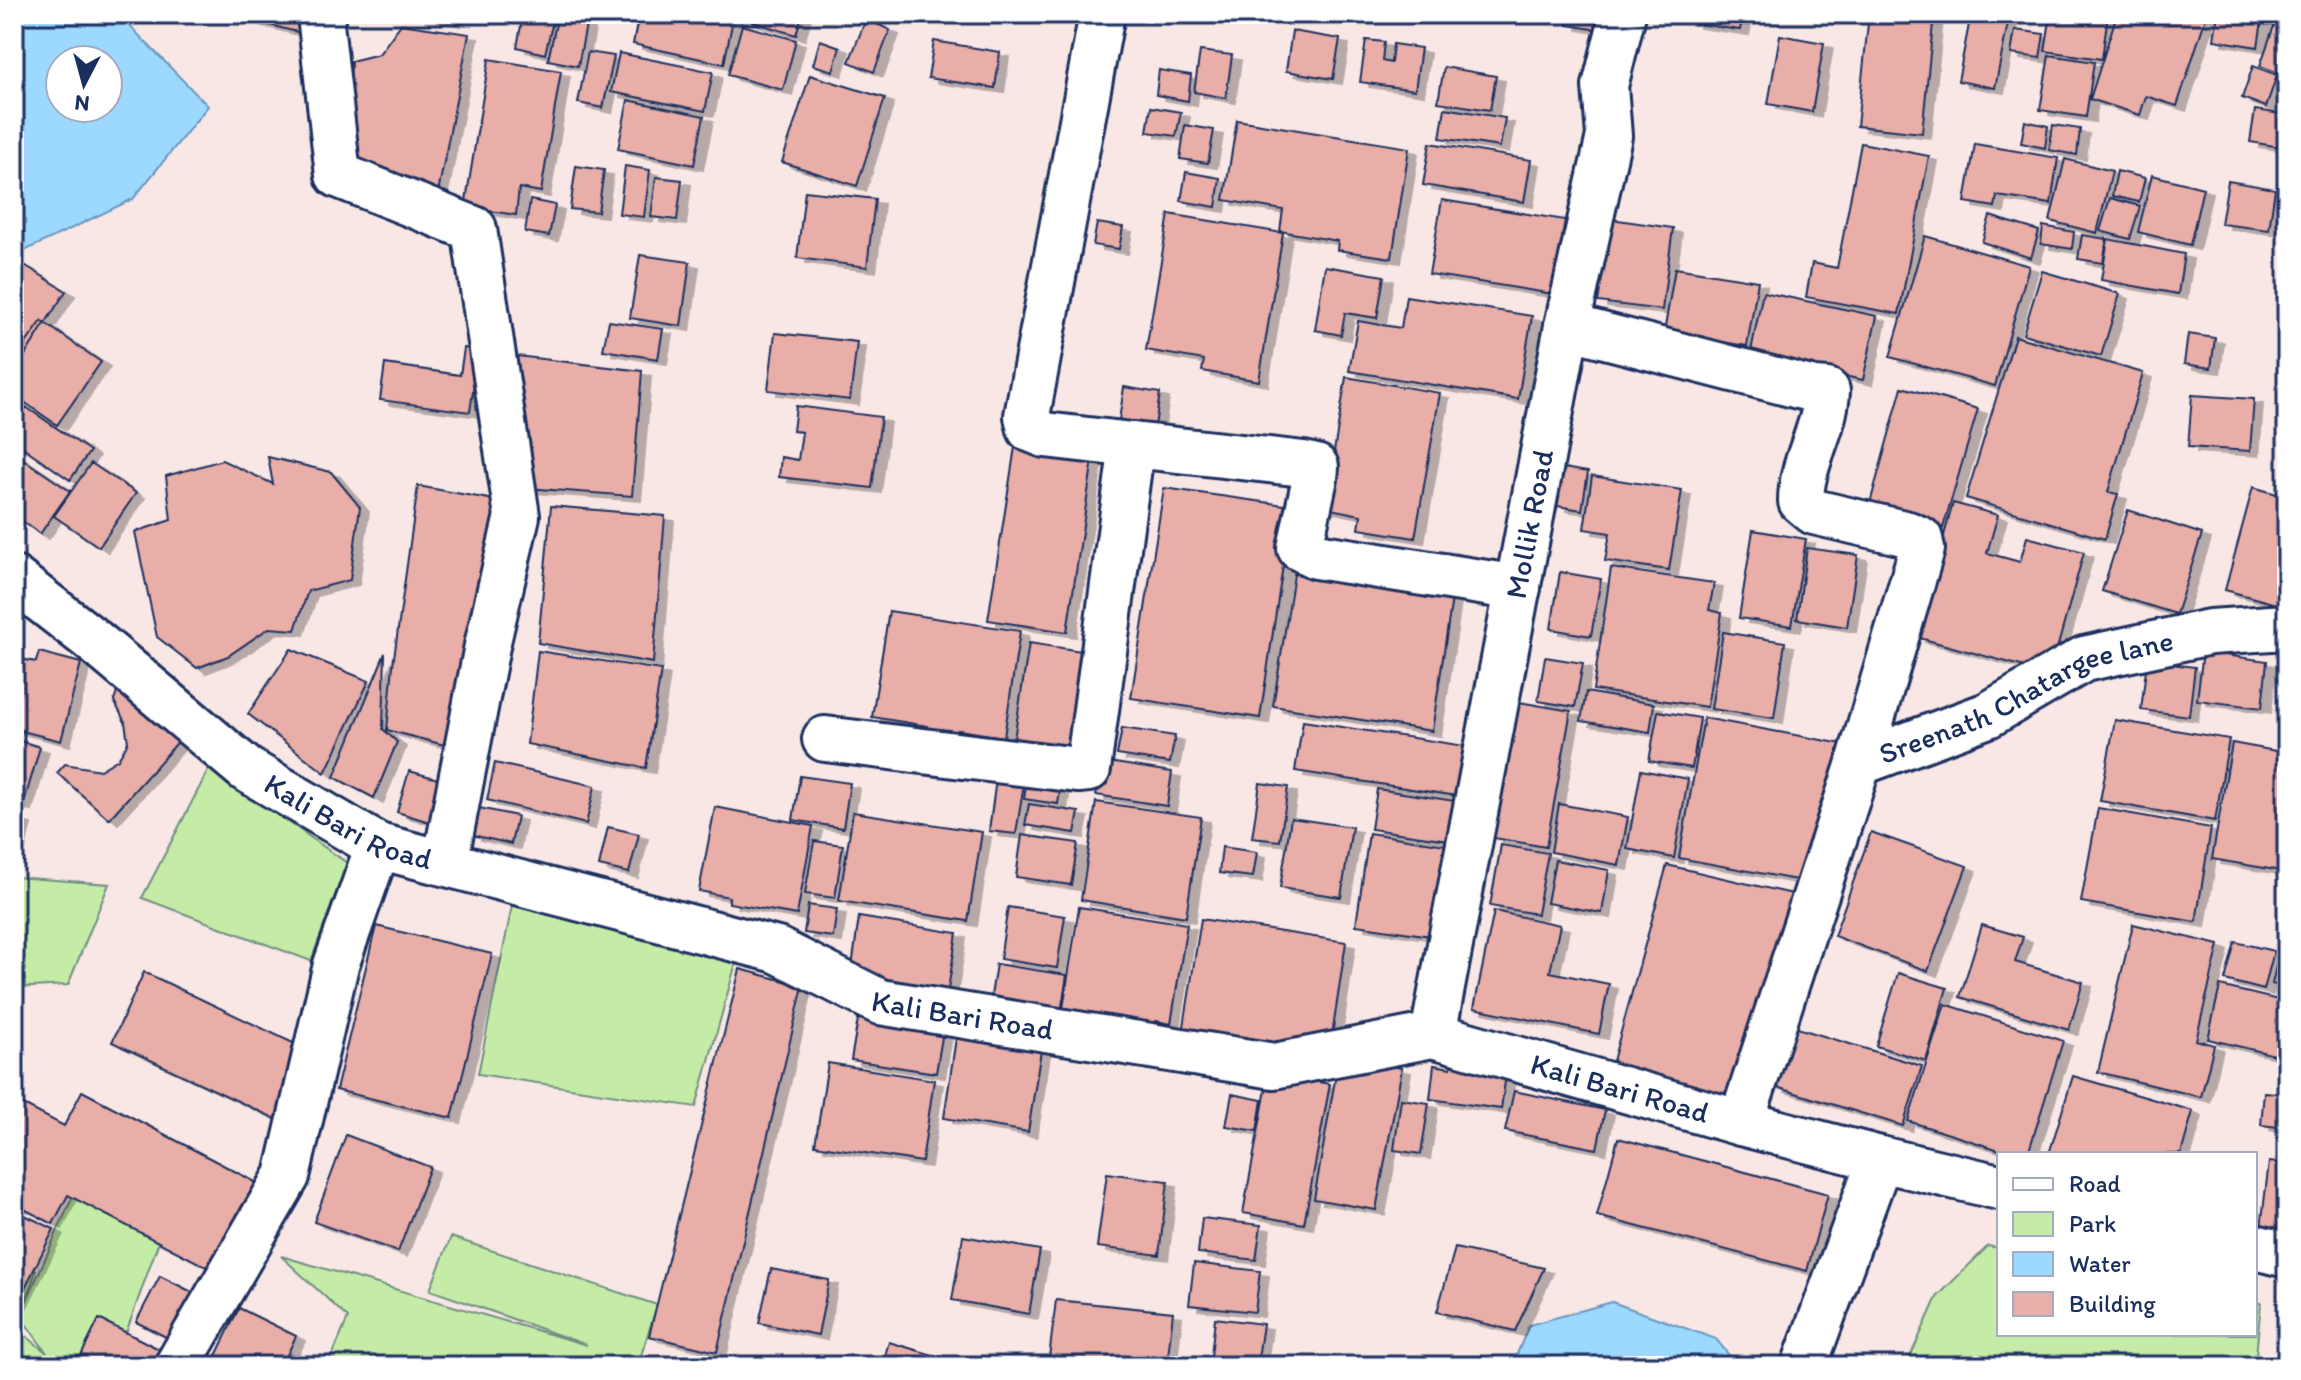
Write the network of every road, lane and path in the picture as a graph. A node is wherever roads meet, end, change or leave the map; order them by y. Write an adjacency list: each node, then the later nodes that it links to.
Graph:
1 (323, 14): 12 (street)
2 (1102, 14): 5 (street)
3 (1623, 14): 4 (street, Mollik Road)
4 (1567, 326): 7 (street, Mollik Road); 10 (street)
5 (1132, 445): 7 (street); 9 (street)
6 (14, 579): 11 (street, Kali Bari Road)
7 (1518, 588): 13 (street, Mollik Road)
8 (2287, 627): 10 (street, Sreenath Chatargee lane)
9 (825, 739)
10 (1859, 763): 14 (street, Sreenath Chatargee lane)
11 (378, 846): 12 (street, Kali Bari Road); 19 (street)
12 (445, 863): 13 (street, Kali Bari Road)
13 (1433, 1035): 14 (street, Kali Bari Road)
14 (1741, 1123): 15 (street, Kali Bari Road)
15 (1880, 1159): 16 (street, Kali Bari Road); 20 (street)
16 (1997, 1187)
17 (2257, 1248): 18 (street)
18 (2287, 1255)
19 (177, 1366)
20 (1804, 1366)

